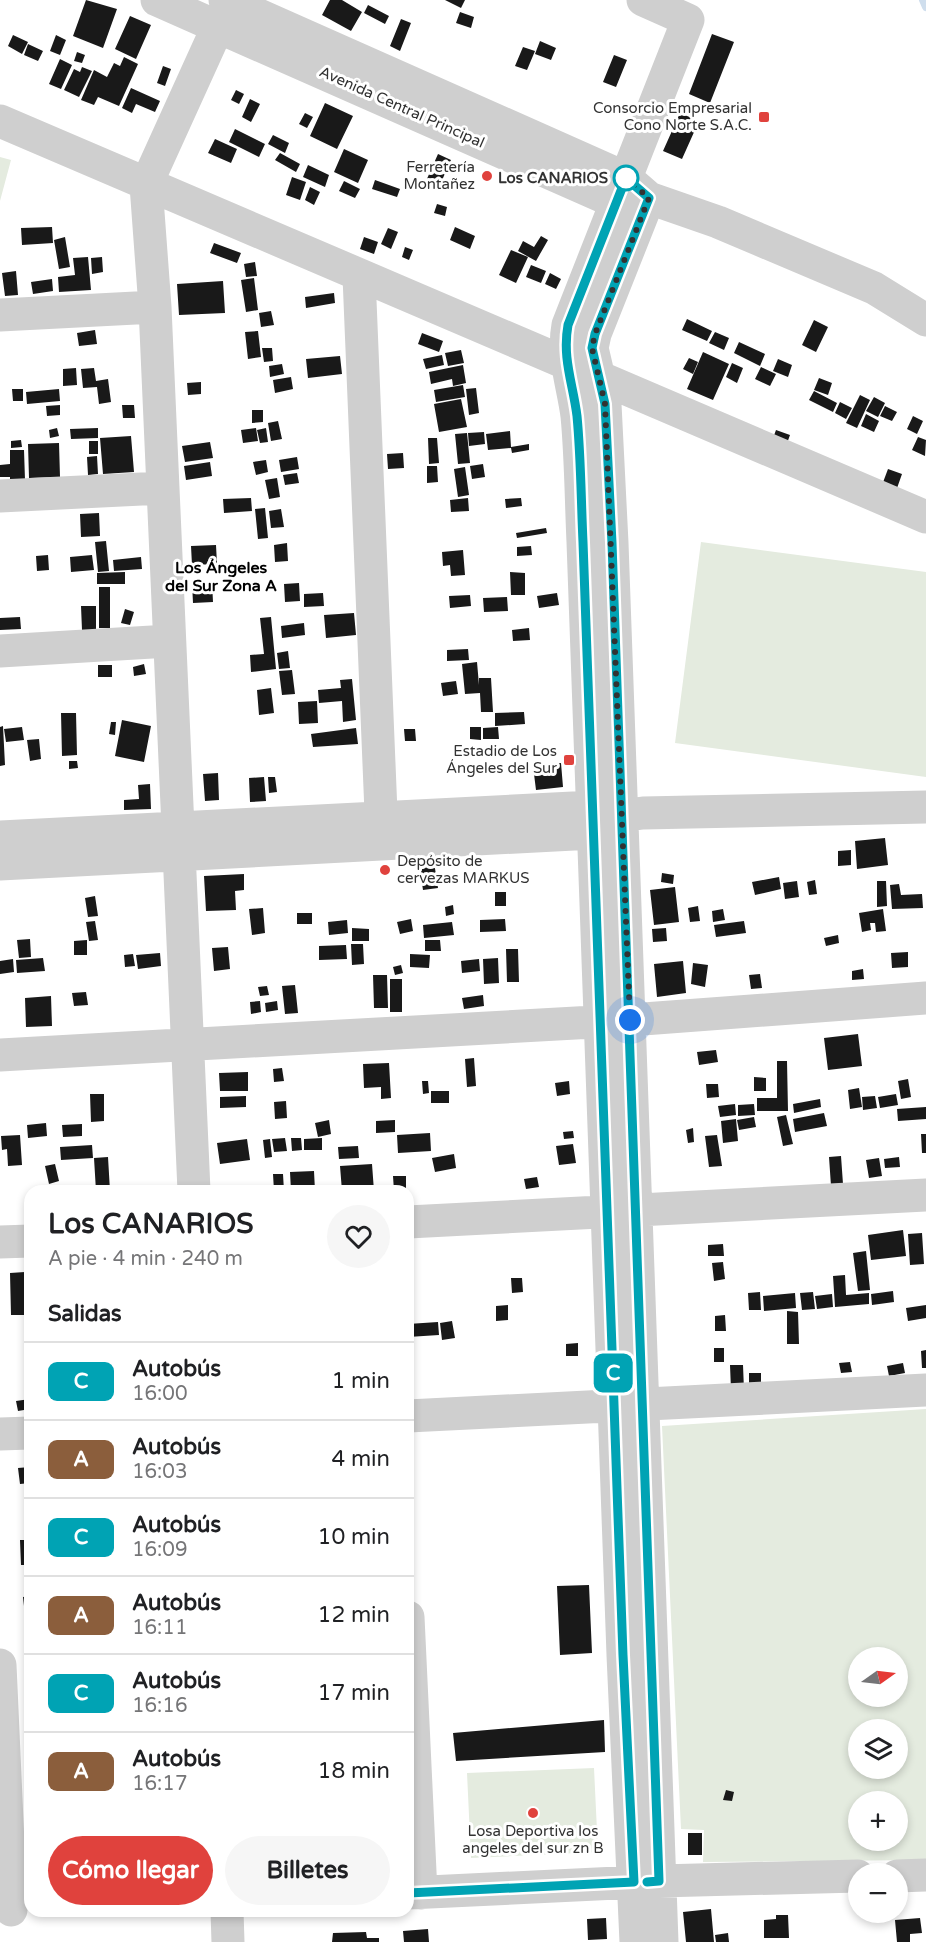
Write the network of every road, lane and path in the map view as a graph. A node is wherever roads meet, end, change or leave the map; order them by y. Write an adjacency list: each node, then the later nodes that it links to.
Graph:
1 (157, 0): 3 (street, Avenida Central Principal)
2 (643, 0): 6 (street)
3 (226, 7): 5 (street); 6 (street, Avenida Central Principal)
4 (0, 122): 5 (street)
5 (146, 185): 7 (street); 8 (street)
6 (630, 193): 10 (street, Avenida Central Principal); 11 (street); 12 (street)
7 (359, 276): 11 (street); 20 (street)
8 (155, 307): 9 (street); 13 (street)
9 (0, 315)
10 (926, 320)
11 (566, 364): 12 (street); 19 (street)
12 (597, 375): 15 (street); 19 (street)
13 (162, 488): 14 (street); 16 (street)
14 (0, 496)
15 (926, 517)
16 (169, 641): 17 (street); 22 (street)
17 (0, 651)
18 (926, 807): 19 (street)
19 (602, 819): 20 (street); 25 (street)
20 (382, 830): 22 (street)
21 (0, 837): 22 (street)
22 (178, 842): 23 (street); 26 (street)
23 (0, 864)
24 (926, 998): 25 (street)
25 (616, 1020): 26 (street); 30 (street)
26 (188, 1045): 27 (street); 28 (street)
27 (0, 1055)
28 (194, 1185)
29 (926, 1195): 30 (street)
30 (623, 1211): 31 (street); 35 (street)
31 (414, 1222)
32 (24, 1241): 33 (street)
33 (0, 1242)
34 (926, 1390): 35 (street)
35 (628, 1403): 36 (street); 43 (street)
36 (414, 1416)
37 (24, 1433): 38 (street)
38 (0, 1434)
39 (0, 1665): 45 (street)
40 (926, 1875): 42 (street)
41 (848, 1876): 43 (street)
42 (908, 1876)
43 (647, 1882): 44 (street); 48 (street); 49 (street)
44 (414, 1893)
45 (14, 1910)
46 (227, 1917): 47 (street)
47 (228, 1942)
48 (636, 1942)
49 (662, 1942)

